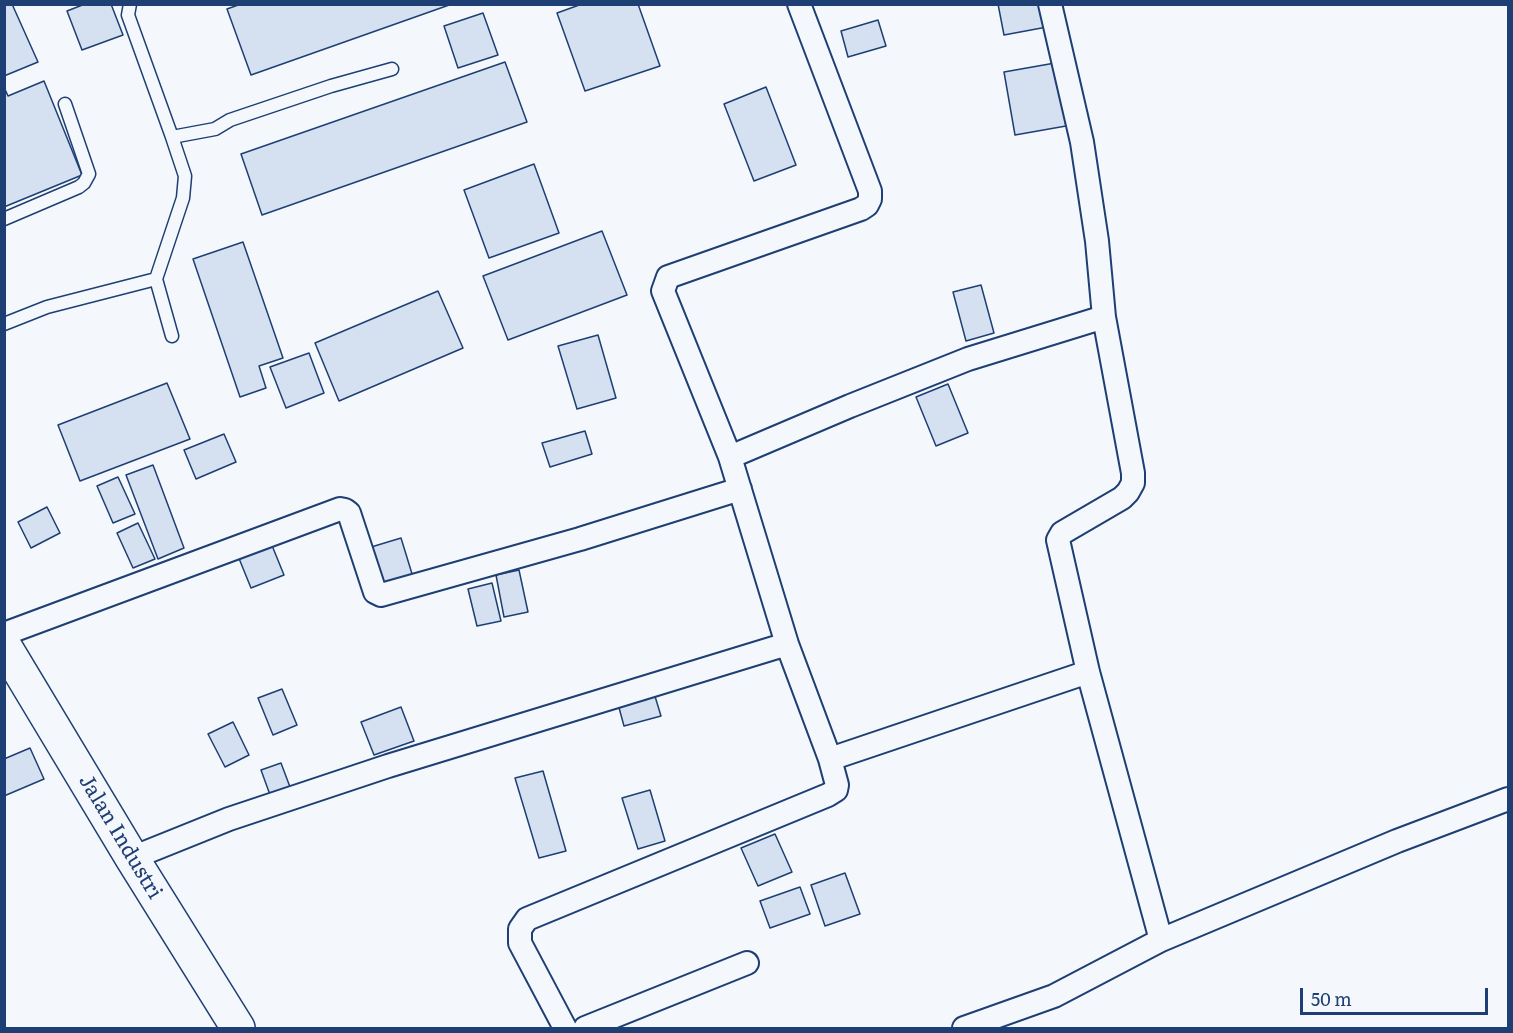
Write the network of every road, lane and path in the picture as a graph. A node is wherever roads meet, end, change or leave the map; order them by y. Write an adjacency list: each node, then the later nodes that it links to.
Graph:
1 (130, 4): 6 (lane)
2 (800, 4): 12 (street)
3 (1050, 4): 9 (street)
4 (392, 69): 6 (lane)
5 (65, 104): 7 (lane)
6 (172, 137): 8 (lane)
7 (4, 219)
8 (156, 279): 10 (lane); 11 (lane)
9 (1104, 317): 12 (street); 17 (street)
10 (4, 324)
11 (172, 336)
12 (730, 457): 13 (street)
13 (740, 489): 14 (street); 15 (street)
14 (4, 634)
15 (787, 644): 18 (street); 20 (street)
16 (4, 645): 20 (main road, Jalan Industri)
17 (1088, 672): 18 (street); 21 (street)
18 (830, 759): 24 (street)
19 (1509, 799): 21 (street)
20 (132, 858): 23 (main road, Jalan Industri)
21 (1161, 940): 26 (street)
22 (747, 963): 25 (street)
23 (238, 1029)
24 (565, 1029)
25 (585, 1029)
26 (964, 1029)

